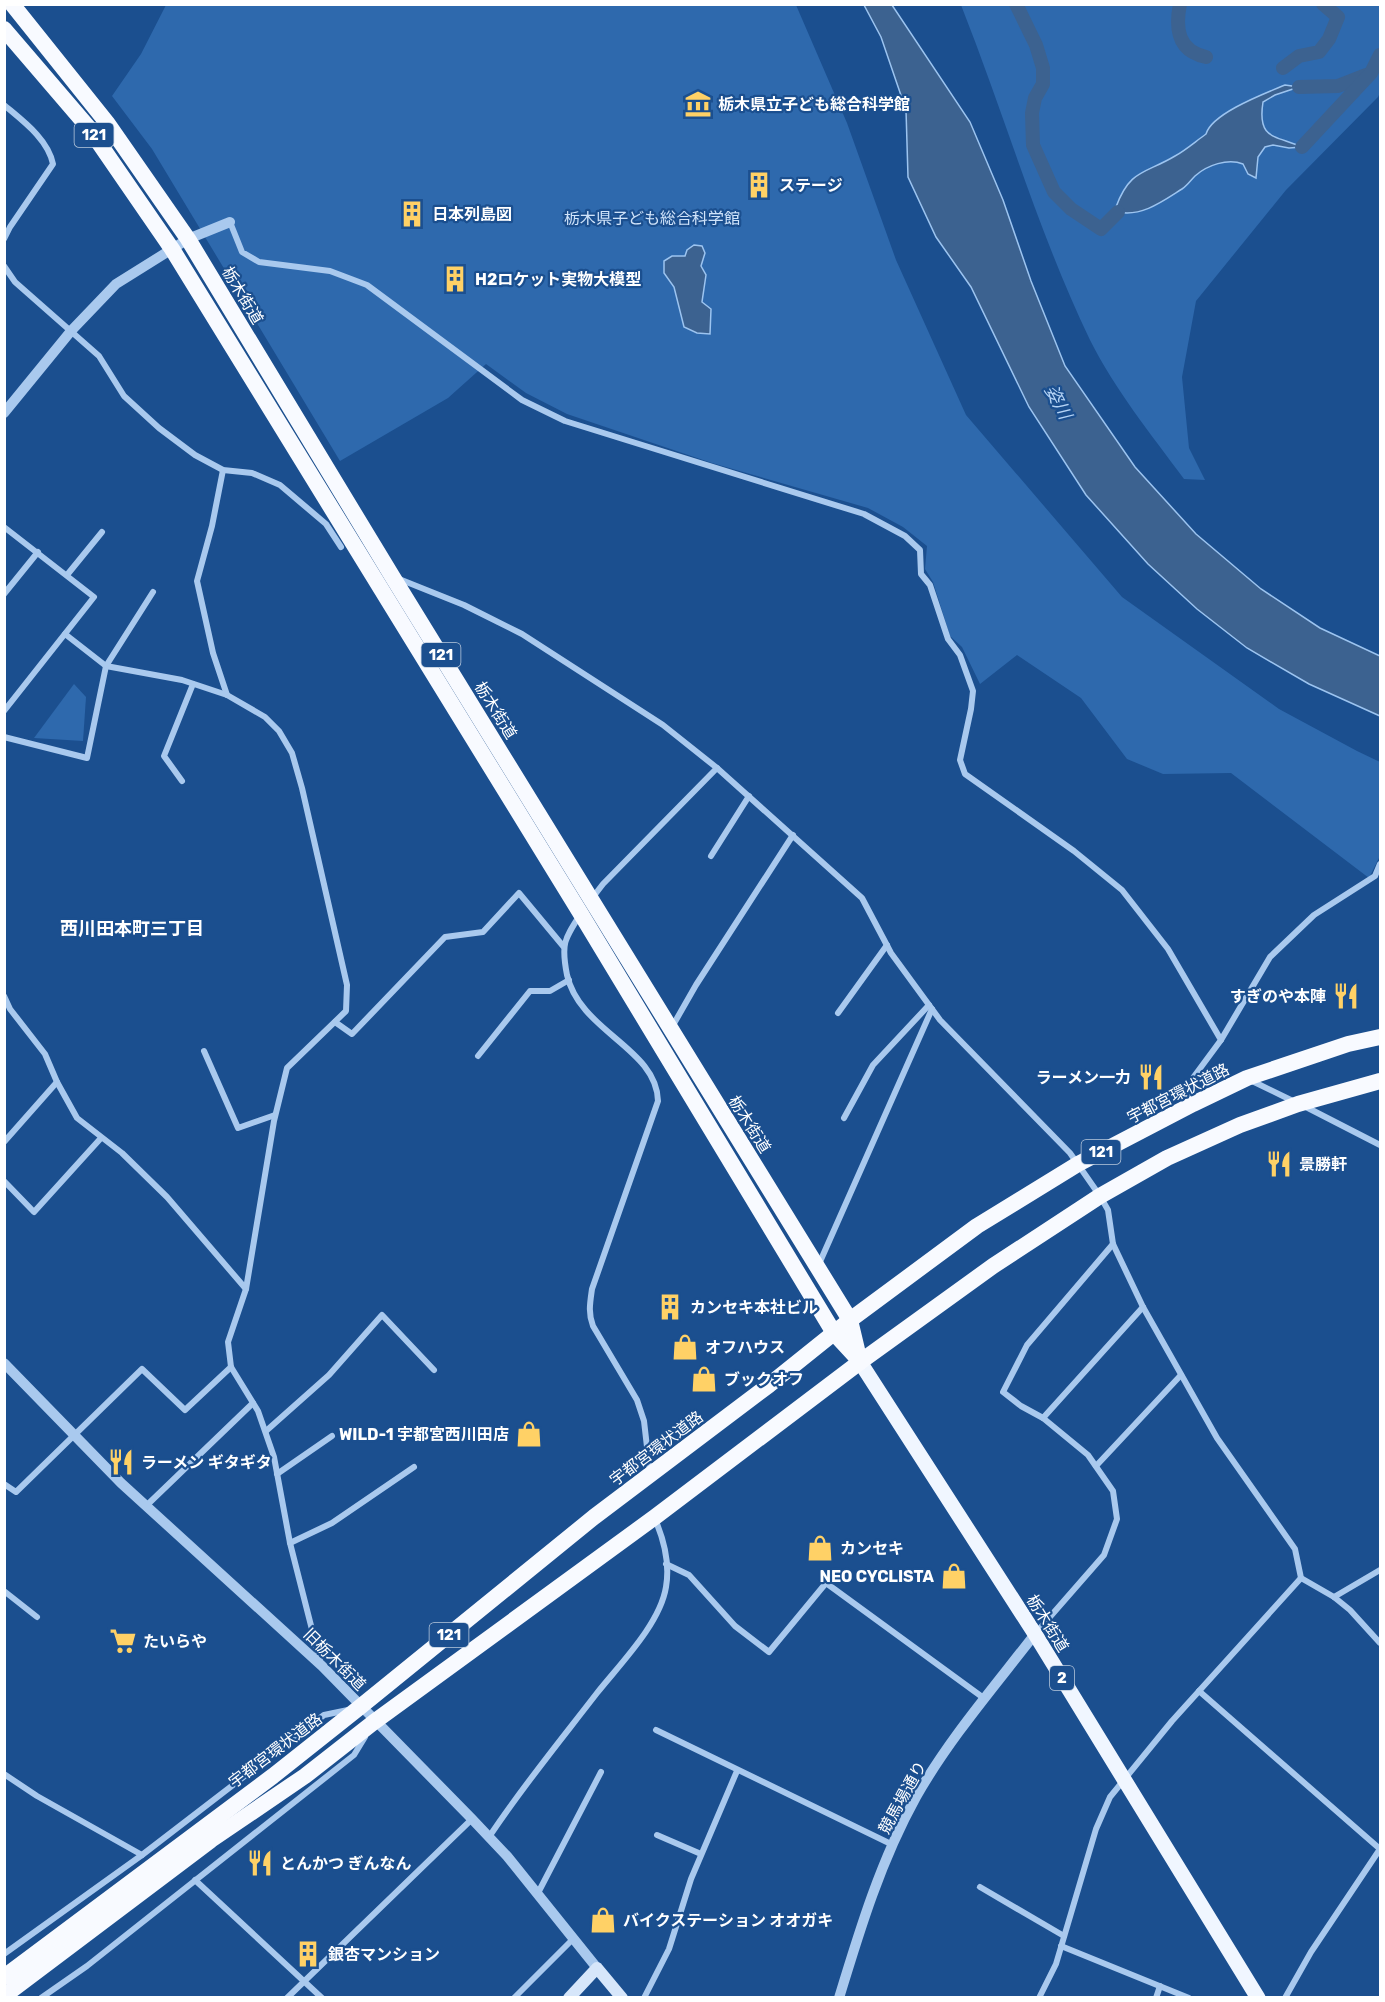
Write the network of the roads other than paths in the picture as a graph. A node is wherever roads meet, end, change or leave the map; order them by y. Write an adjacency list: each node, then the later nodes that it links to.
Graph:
1 (12, 4): 6 (highway, 栃木街道 / 121)
2 (4, 29): 7 (highway, 栃木街道 / 121)
3 (4, 105): 5 (street)
4 (230, 222): 6 (street); 44 (street)
5 (4, 239)
6 (188, 239): 7 (street); 17 (highway, 栃木街道 / 121)
7 (172, 249): 9 (street); 33 (highway, 栃木街道 / 121)
8 (4, 266): 9 (street)
9 (71, 331): 10 (street); 11 (street)
10 (4, 413)
11 (223, 470): 14 (street); 23 (street)
12 (4, 527): 15 (street)
13 (102, 532): 16 (street)
14 (341, 547)
15 (38, 552): 16 (street); 19 (street)
16 (67, 575): 20 (street)
17 (392, 576): 26 (street); 32 (highway, 栃木街道 / 121)
18 (153, 592): 21 (street)
19 (4, 594)
20 (64, 634): 21 (street); 24 (street)
21 (106, 666): 22 (street); 25 (street)
22 (193, 684): 23 (street); 27 (street)
23 (227, 695): 41 (street)
24 (4, 711)
25 (4, 737)
26 (717, 768): 28 (street); 32 (street)
27 (182, 781)
28 (749, 796): 29 (street); 30 (street)
29 (793, 835): 34 (street); 42 (street)
30 (711, 856)
31 (1380, 864): 44 (street)
32 (591, 899): 33 (street); 42 (highway, 栃木街道 / 121)
33 (581, 914): 35 (street); 65 (highway, 栃木街道 / 121)
34 (887, 945): 38 (street); 40 (street)
35 (563, 946): 36 (street); 41 (street)
36 (569, 980): 46 (street); 79 (street)
37 (4, 996): 39 (street)
38 (931, 1007): 53 (street); 57 (street); 61 (street)
39 (7, 1011): 49 (street)
40 (838, 1012)
41 (335, 1022): 52 (street)
42 (671, 1029): 61 (highway, 栃木街道 / 121)
43 (1380, 1037): 47 (highway, 宇都宮環状道路 / 121)
44 (1221, 1040): 50 (street)
45 (204, 1051): 52 (street)
46 (478, 1056)
47 (1247, 1078): 50 (highway, 宇都宮環状道路 / 121); 51 (street)
48 (1380, 1081): 51 (highway, 宇都宮環状道路 / 121)
49 (57, 1082): 54 (street); 55 (street)
50 (1193, 1104): 57 (highway, 宇都宮環状道路 / 121)
51 (1298, 1104): 56 (street); 59 (highway, 宇都宮環状道路 / 121)
52 (275, 1114): 62 (street)
53 (844, 1118)
54 (101, 1138): 58 (street); 62 (street)
55 (4, 1142)
56 (1380, 1145)
57 (1078, 1164): 59 (street); 64 (highway, 宇都宮環状道路 / 121)
58 (4, 1181)
59 (1100, 1196): 60 (street); 66 (highway, 宇都宮環状道路 / 121)
60 (1113, 1244): 63 (street); 72 (street)
61 (818, 1268): 64 (highway, 栃木街道 / 121)
62 (246, 1289): 68 (street)
63 (1143, 1307): 70 (street); 72 (street)
64 (850, 1320): 65 (highway, 宇都宮環状道路 / 121); 66 (highway, 栃木街道 / 121)
65 (834, 1333): 66 (highway, 栃木街道 / 121); 79 (highway, 宇都宮環状道路 / 121)
66 (860, 1362): 82 (highway, 宇都宮環状道路 / 121); 90 (main road, 栃木街道 / 2)
67 (4, 1364): 74 (street, 旧栃木街道)
68 (231, 1368): 71 (street); 74 (street)
69 (434, 1370): 73 (street)
70 (1181, 1375): 76 (street); 86 (street)
71 (253, 1403): 73 (street); 81 (street)
72 (1043, 1418): 76 (street)
73 (266, 1431): 78 (street)
74 (74, 1436): 80 (street); 81 (street, 旧栃木街道)
75 (332, 1436): 78 (street)
76 (1096, 1466): 90 (street)
77 (414, 1467): 83 (street)
78 (278, 1474): 83 (street)
79 (650, 1475): 95 (highway, 宇都宮環状道路 / 121)
80 (4, 1484)
81 (146, 1506): 92 (street, 旧栃木街道)
82 (654, 1517): 84 (street); 96 (highway, 宇都宮環状道路 / 121)
83 (290, 1543): 92 (street)
84 (666, 1564): 94 (street); 104 (street)
85 (1380, 1570): 88 (street)
86 (1301, 1578): 88 (street); 93 (street)
87 (4, 1591): 89 (street)
88 (1334, 1597): 91 (street)
89 (37, 1617)
90 (1035, 1634): 94 (street, 競馬場通り); 101 (main road, 栃木街道 / 2)
91 (1380, 1643)
92 (322, 1666): 95 (street, 旧栃木街道)
93 (1199, 1691): 101 (street); 106 (street)
94 (985, 1699): 105 (street, 競馬場通り)
95 (360, 1707): 96 (street, 旧栃木街道); 108 (street); 115 (highway, 宇都宮環状道路 / 121)
96 (374, 1722): 102 (street, 旧栃木街道); 109 (street); 115 (highway, 宇都宮環状道路 / 121)
97 (656, 1730): 98 (street)
98 (737, 1771): 105 (street); 107 (street)
99 (601, 1772): 111 (street)
100 (4, 1774): 108 (street)
101 (1125, 1780): 112 (street); 133 (main road, 栃木街道 / 2)
102 (472, 1820): 104 (street, 旧栃木街道); 119 (street)
103 (657, 1835): 107 (street)
104 (489, 1837): 111 (street, 旧栃木街道)
105 (893, 1845): 129 (street, 競馬場通り)
106 (1380, 1849): 134 (street)
107 (701, 1854): 128 (street)
108 (142, 1855): 116 (street)
109 (195, 1880): 119 (street); 122 (street)
110 (980, 1887): 112 (street)
111 (538, 1893): 113 (street, 旧栃木街道)
112 (1064, 1936): 114 (street)
113 (574, 1938): 117 (street, 旧栃木街道); 125 (street)
114 (1061, 1946): 120 (street); 130 (street)
115 (50, 1952): 118 (highway, 宇都宮環状道路 / 121); 121 (highway, 宇都宮環状道路 / 121)
116 (4, 1954)
117 (597, 1968): 126 (main road); 127 (main road, 旧栃木街道)
118 (4, 1977)
119 (303, 1981): 123 (street); 124 (street)
120 (1160, 1986): 131 (street); 132 (street)
121 (4, 1996)
122 (42, 1998)
123 (286, 1998)
124 (322, 1998)
125 (514, 1998)
126 (569, 1998)
127 (622, 1998)
128 (644, 1998)
129 (838, 1998)
130 (1039, 1998)
131 (1156, 1998)
132 (1189, 1998)
133 (1258, 1998)
134 (1285, 1998)

